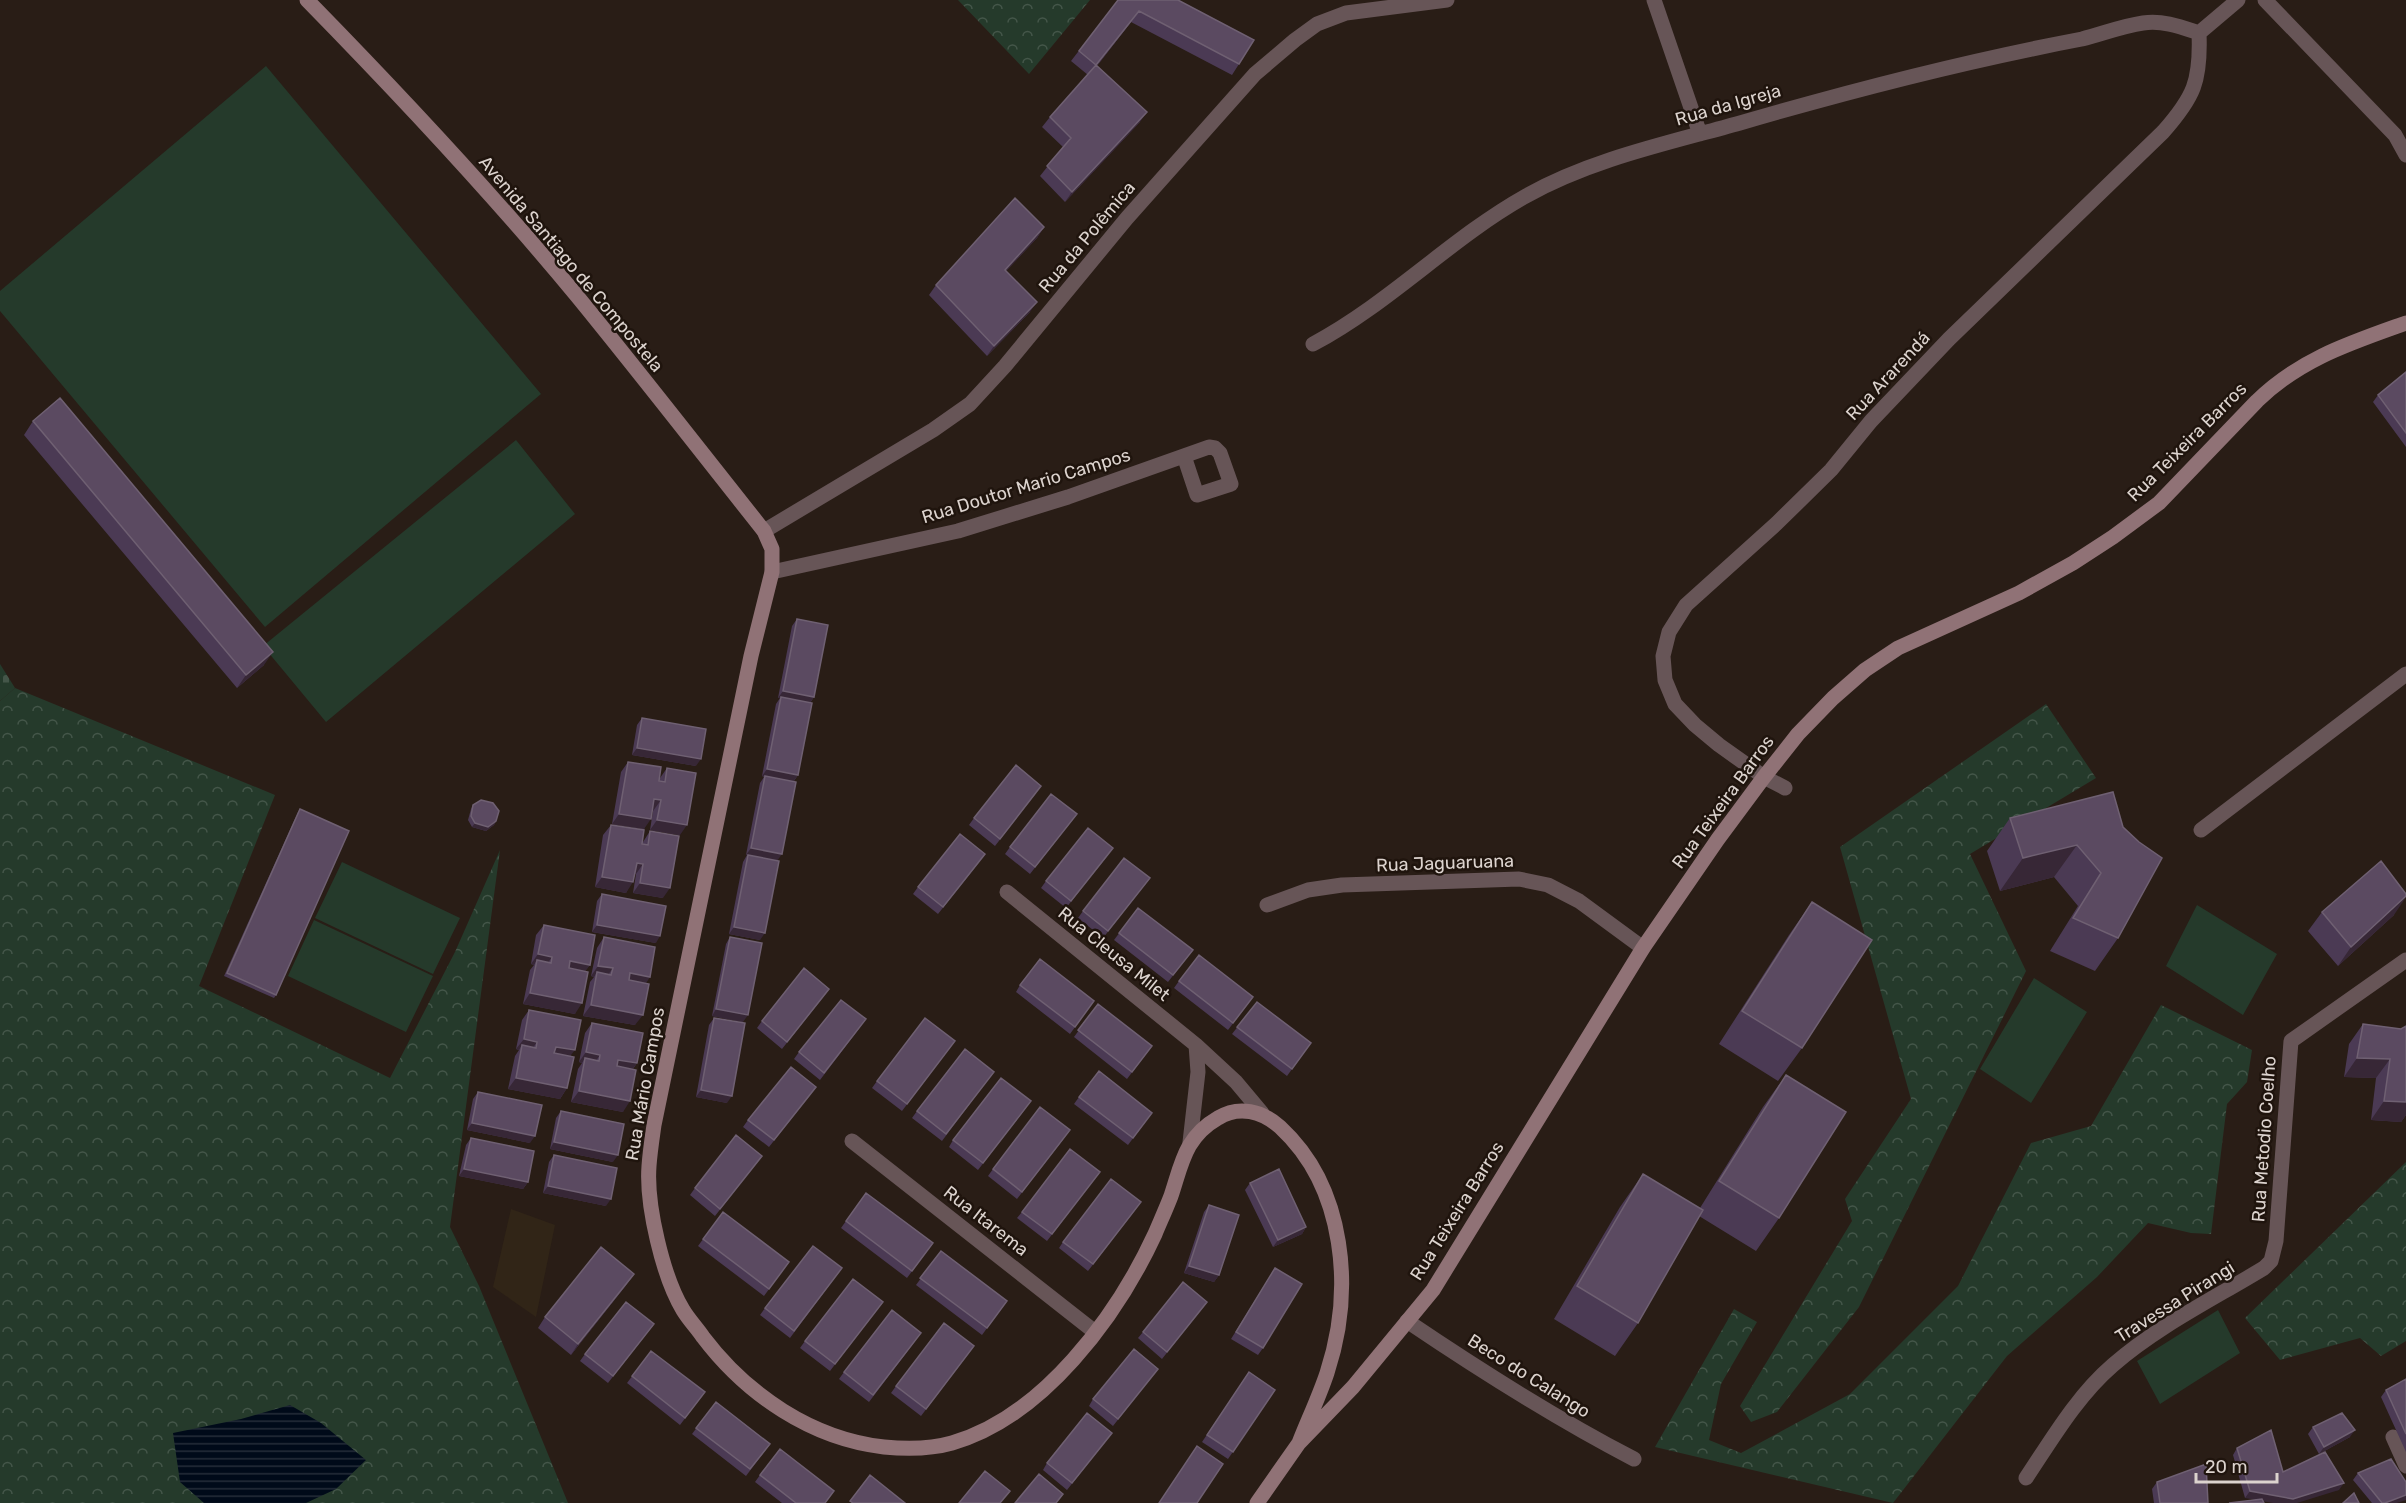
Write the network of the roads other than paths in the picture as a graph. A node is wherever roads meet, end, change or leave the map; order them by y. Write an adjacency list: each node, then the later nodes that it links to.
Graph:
1 (307, 0): 12 (main road, Avenida Santiago de Compostela)
2 (1447, 0): 12 (street, Rua da Polêmica)
3 (1654, 0): 7 (street)
4 (2238, 0): 6 (street)
5 (2265, 0): 8 (street)
6 (2199, 33): 7 (street, Rua da Igreja); 15 (street, Rua Ararendá)
7 (1700, 134): 10 (street, Rua da Igreja)
8 (2406, 155)
9 (2406, 323): 15 (main road, Rua Teixeira Barros)
10 (1313, 344)
11 (1184, 456): 13 (street, Rua Doutor Mario Campos)
12 (764, 531): 13 (main road, Avenida Santiago de Compostela)
13 (772, 572): 28 (main road, Rua Mário Campos)
14 (2406, 674): 17 (street)
15 (1764, 777): 16 (street, Rua Ararendá); 20 (main road, Rua Teixeira Barros)
16 (1785, 788)
17 (2201, 830)
18 (1007, 892): 22 (street, Rua Cleusa Milet)
19 (1267, 905): 20 (street, Rua Jaguaruana)
20 (1643, 948): 27 (main road, Rua Teixeira Barros)
21 (2406, 960): 26 (street, Rua Metodio Coelho)
22 (1196, 1045): 23 (street, Rua Cleusa Milet); 25 (street)
23 (1262, 1113): 25 (main road, Rua Mário Campos); 30 (main road, Rua Cleusa Milet)
24 (852, 1141): 28 (street, Rua Itarema)
25 (1190, 1142): 28 (main road, Rua Mário Campos)
26 (2264, 1269): 33 (street, Travessa Pirangi)
27 (1407, 1321): 30 (main road, Rua Teixeira Barros); 31 (street, Beco do Calango)
28 (1095, 1332)
29 (2392, 1437): 32 (street)
30 (1299, 1443): 34 (main road, Rua Teixeira Barros)
31 (1634, 1459)
32 (2406, 1466)
33 (2026, 1478)
34 (1257, 1503)

